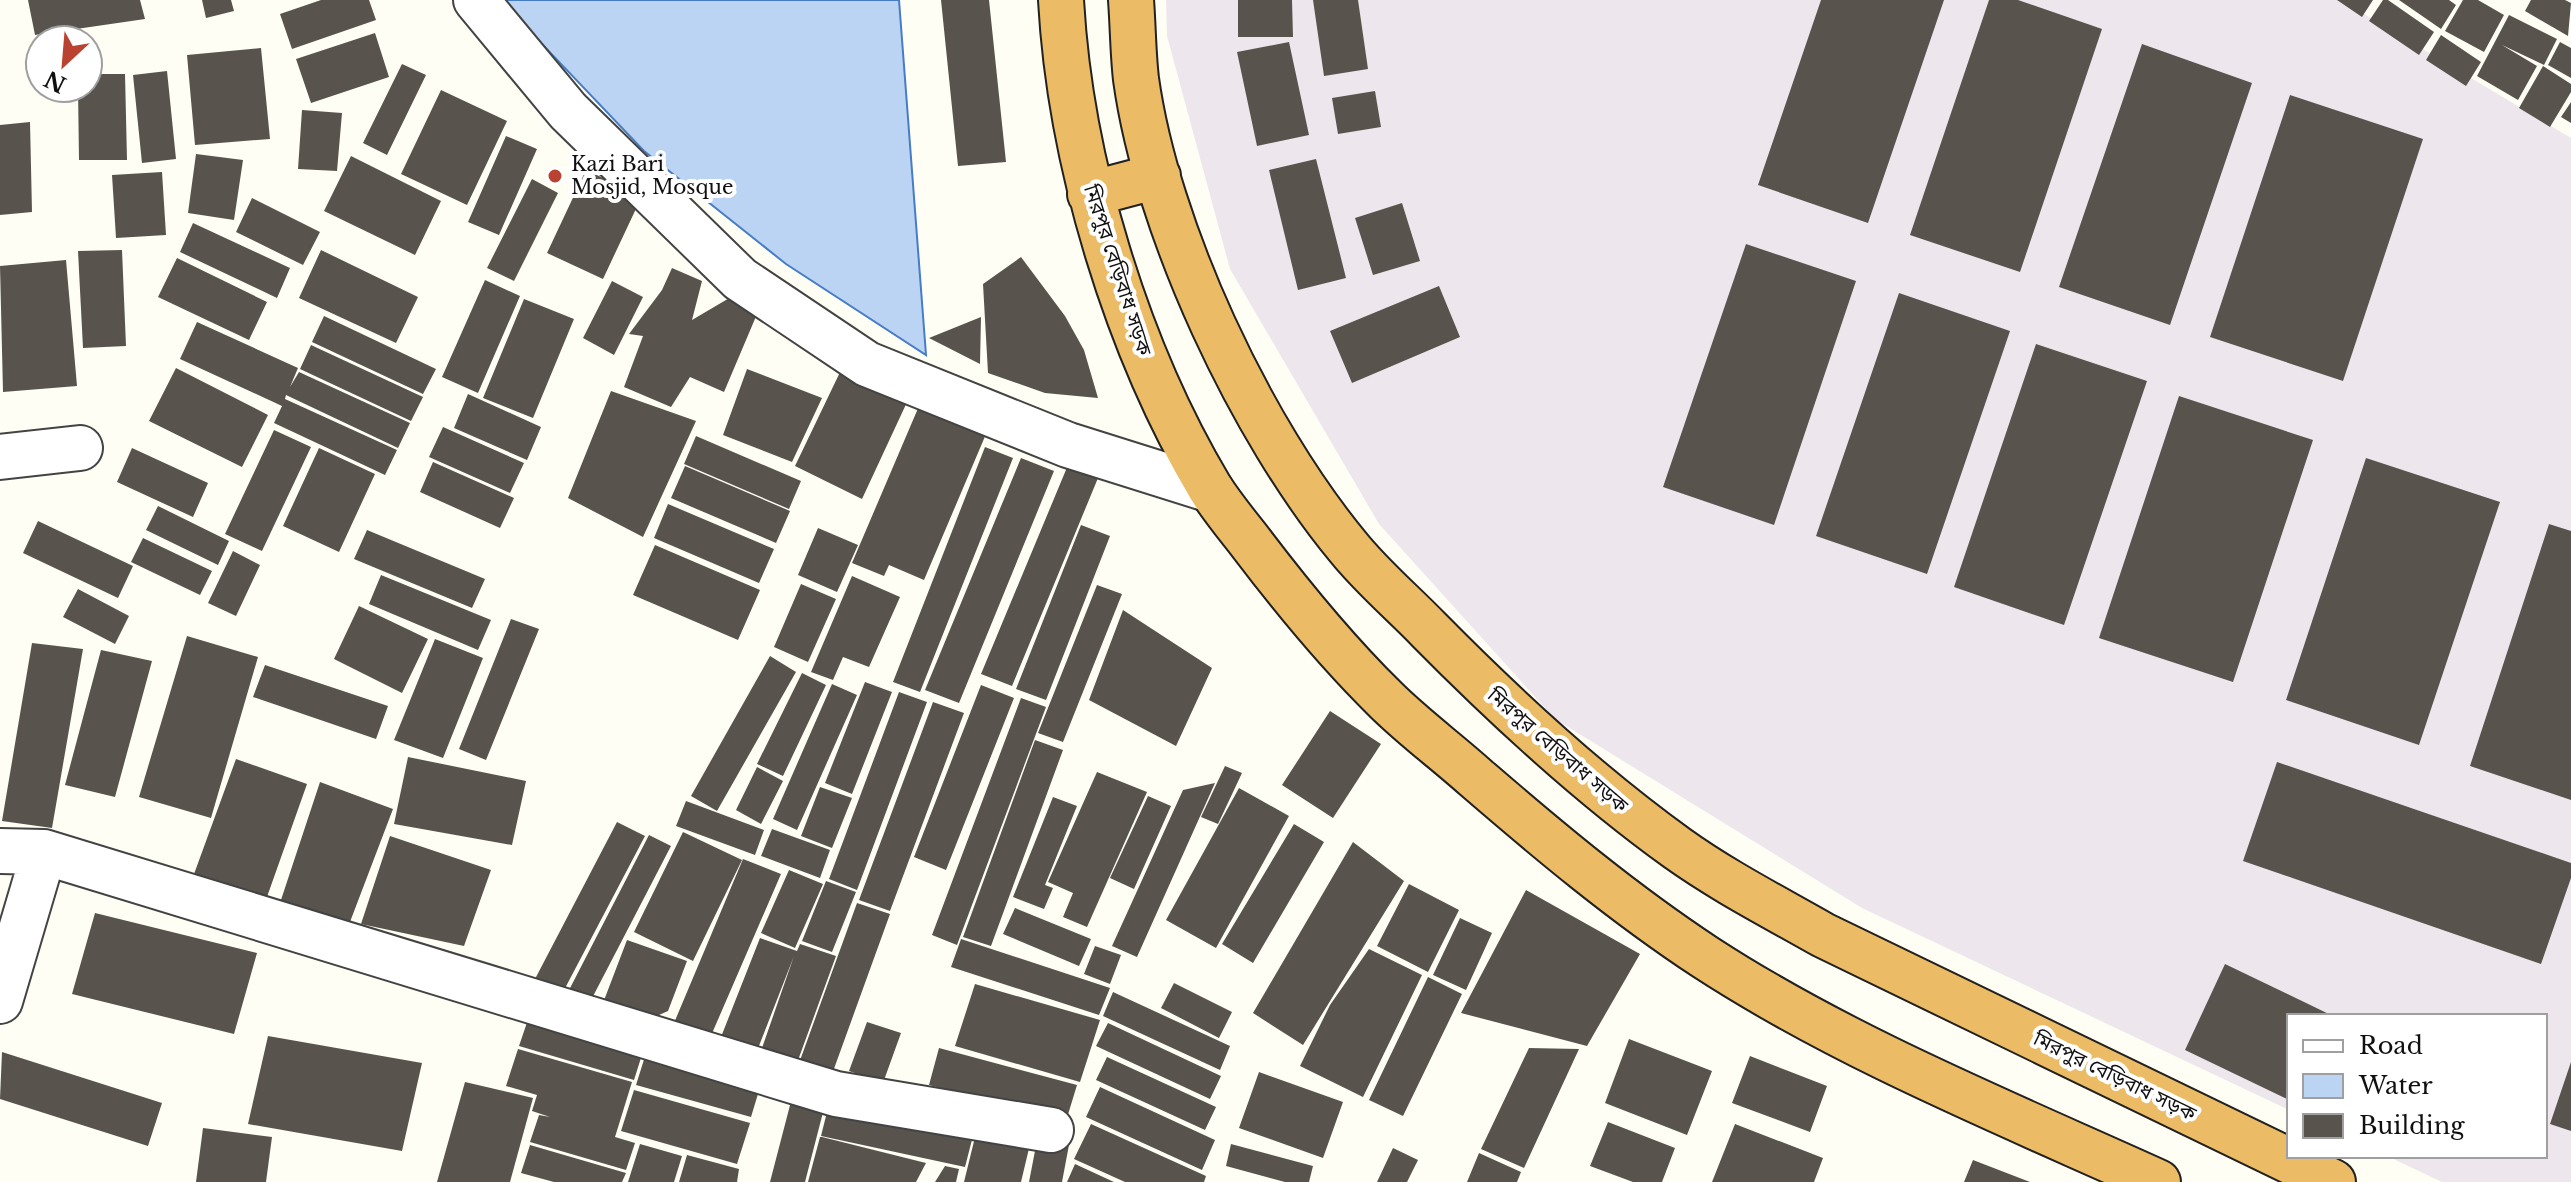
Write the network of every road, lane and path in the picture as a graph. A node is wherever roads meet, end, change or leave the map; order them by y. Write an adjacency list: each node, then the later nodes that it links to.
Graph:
1 (476, 0): 8 (street)
2 (1061, 0): 5 (highway, মিরপুর বেড়িবাধ সড়ক)
3 (1131, 0): 4 (highway, মিরপুর বেড়িবাধ সড়ক)
4 (1158, 176): 5 (highway); 14 (highway, মিরপুর বেড়িবাধ সড়ক)
5 (1090, 194): 8 (highway, মিরপুর বেড়িবাধ সড়ক)
6 (80, 448): 7 (street)
7 (0, 457)
8 (1211, 490): 13 (highway, মিরপুর বেড়িবাধ সড়ক)
9 (0, 851): 10 (street)
10 (44, 852): 11 (street); 12 (street)
11 (0, 1001)
12 (1051, 1130)
13 (2158, 1182)
14 (2333, 1182)

